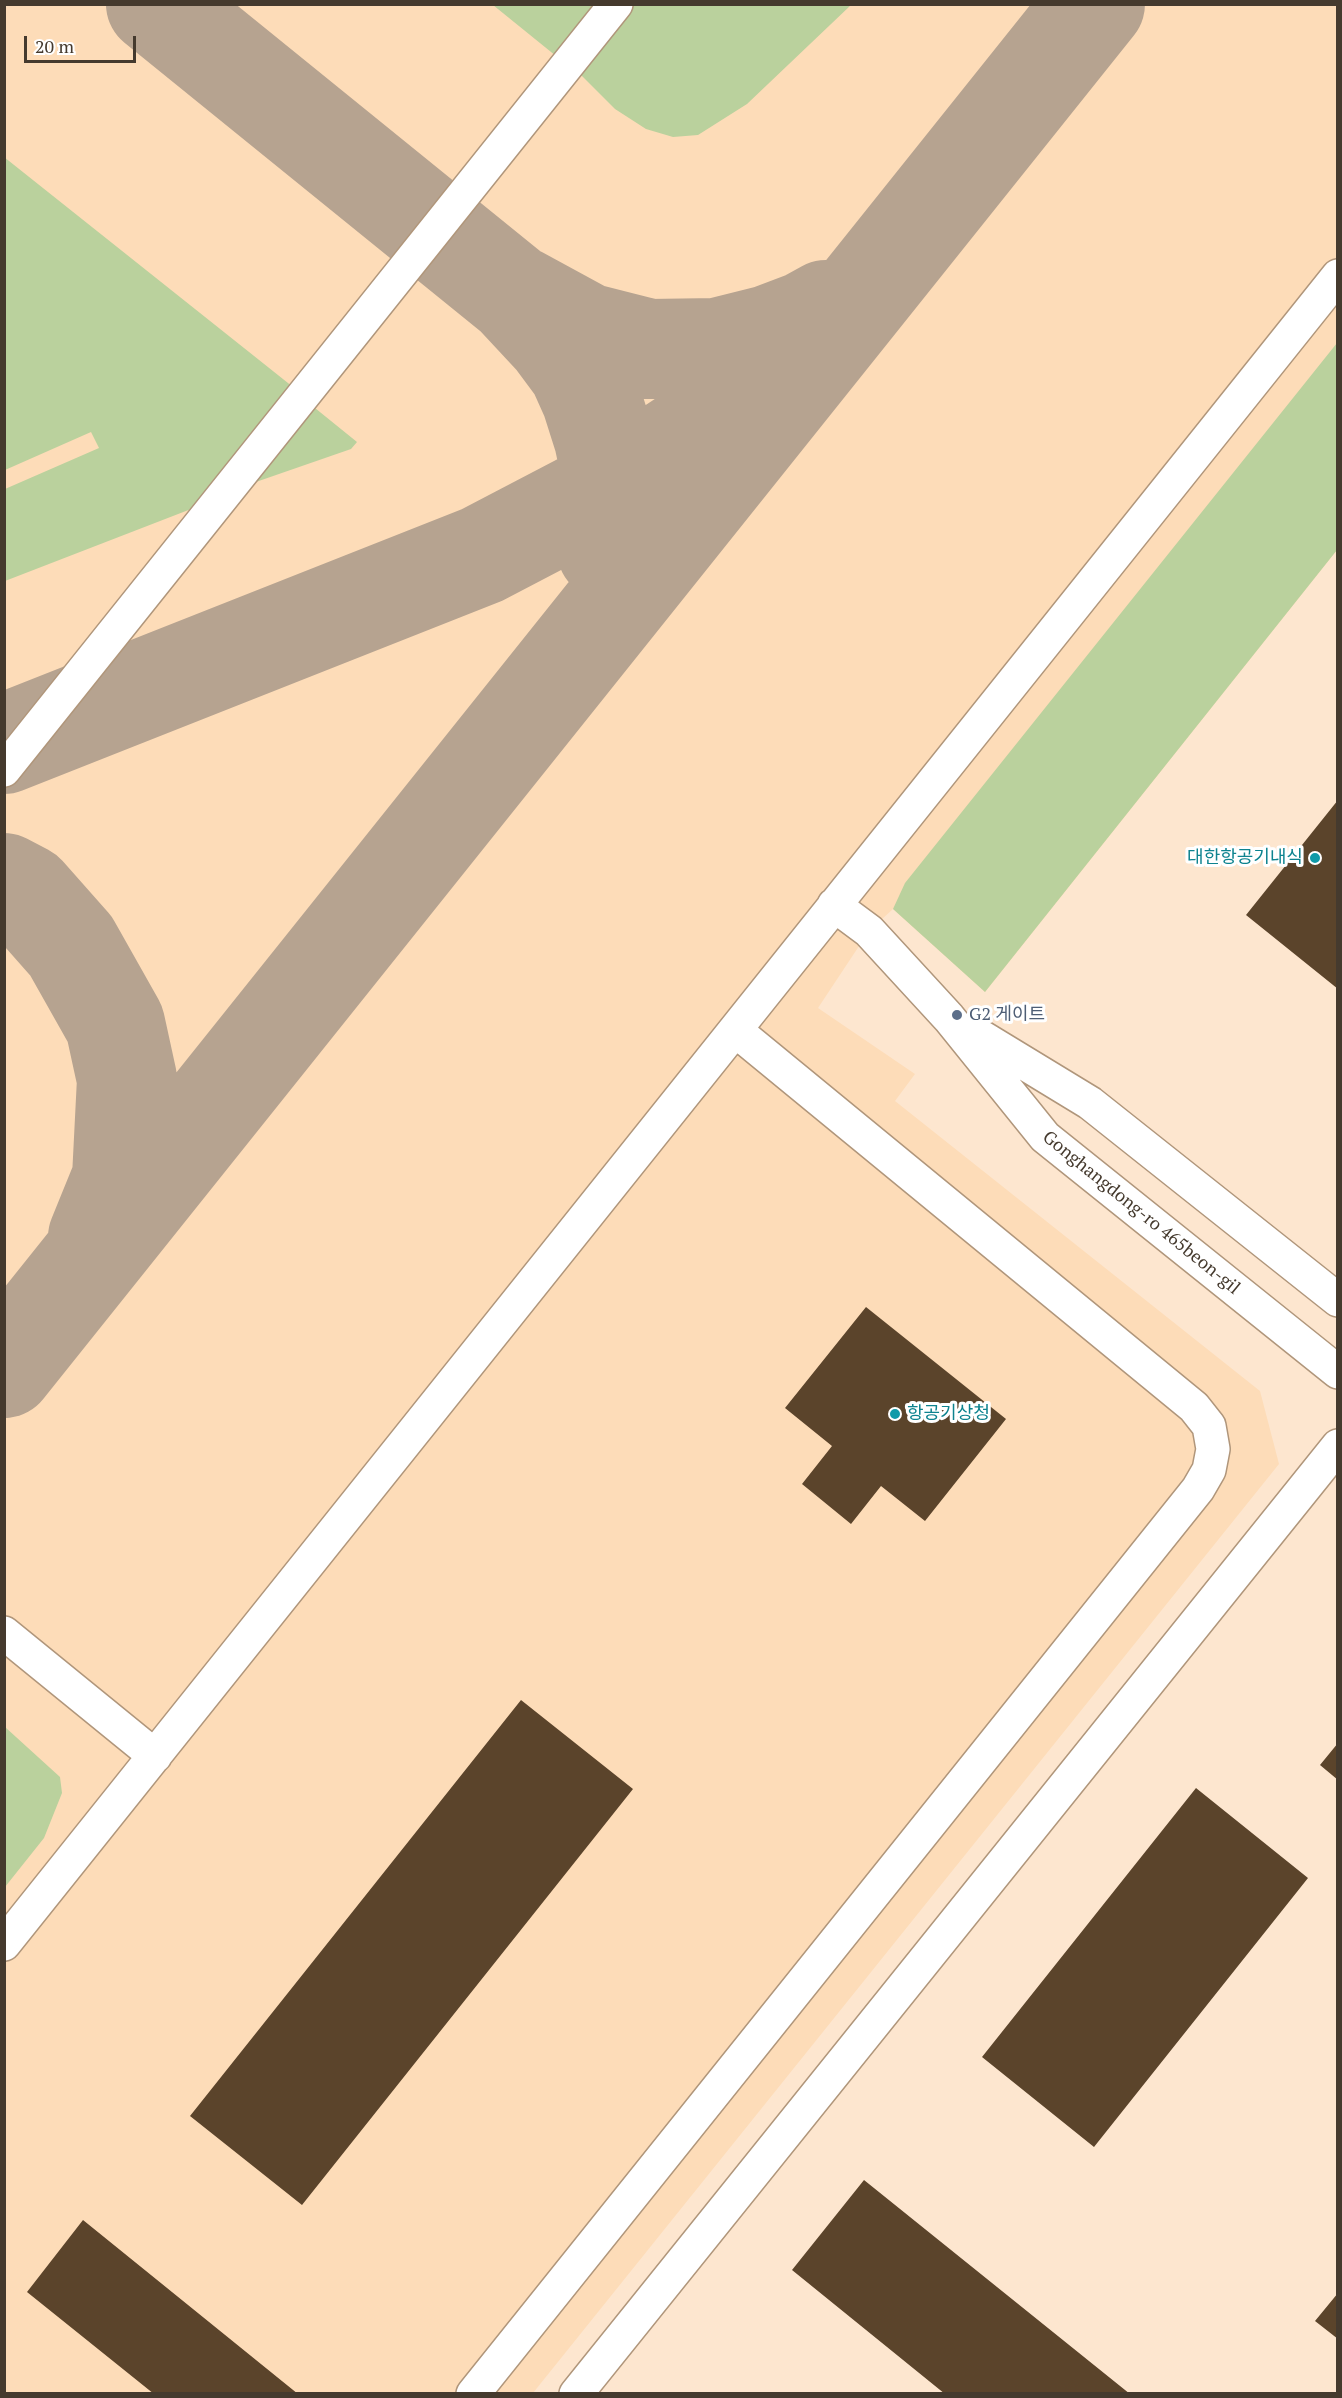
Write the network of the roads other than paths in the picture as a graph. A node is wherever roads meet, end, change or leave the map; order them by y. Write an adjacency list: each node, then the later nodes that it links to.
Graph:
1 (616, 4): 3 (lane)
2 (1338, 276): 4 (lane)
3 (4, 770)
4 (834, 904): 5 (lane); 6 (lane)
5 (949, 1018): 7 (lane); 8 (lane, Gonghangdong-ro 465beon-gil)
6 (735, 1030): 11 (lane); 13 (lane)
7 (1338, 1300)
8 (1338, 1372)
9 (1338, 1446): 14 (lane)
10 (4, 1633): 11 (lane)
11 (155, 1756): 12 (lane)
12 (4, 1944)
13 (473, 2394)
14 (576, 2394)

